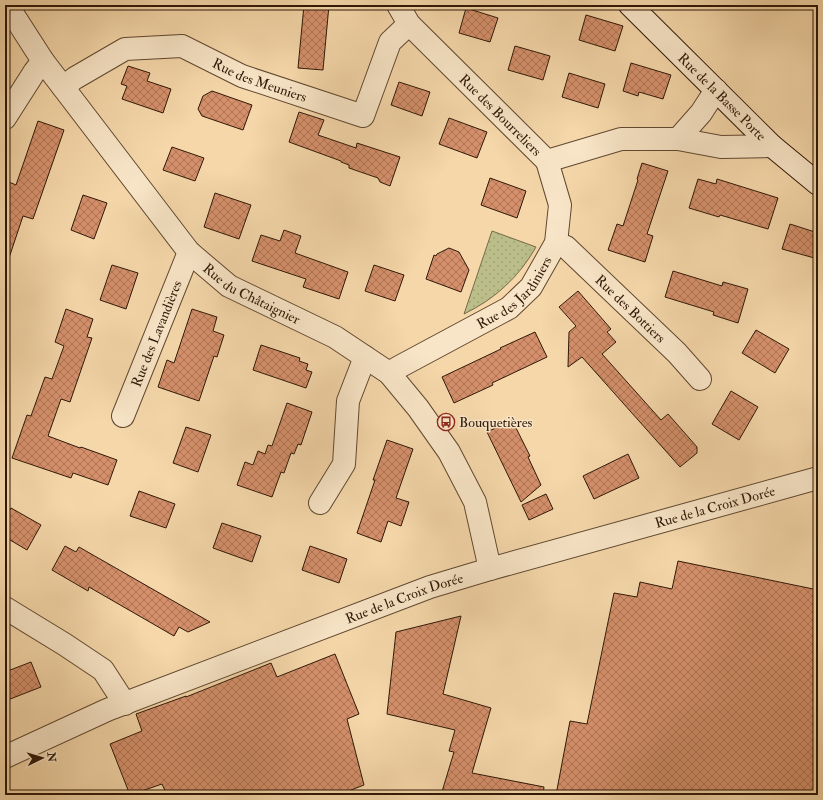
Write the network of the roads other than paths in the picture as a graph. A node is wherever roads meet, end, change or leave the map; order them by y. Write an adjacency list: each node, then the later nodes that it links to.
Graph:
1 (7, 5): 5 (street, Rue du Châtaignier)
2 (398, 5): 4 (street, Rue des Bourreliers)
3 (630, 5): 7 (street, Rue de la Basse Porte)
4 (409, 24): 6 (street, Rue des Meuniers); 11 (street, Rue des Bourreliers)
5 (43, 61): 6 (street, Rue du Châtaignier); 8 (street)
6 (63, 87): 14 (street, Rue du Châtaignier)
7 (716, 90): 9 (street); 10 (street, Rue de la Basse Porte)
8 (10, 110)
9 (678, 139): 10 (street, Rue des Bourreliers); 11 (street, Rue des Bourreliers)
10 (772, 146): 12 (street, Rue de la Basse Porte)
11 (547, 160): 13 (street, Rue des Jardiniers)
12 (818, 184)
13 (556, 243): 16 (street, Rue des Jardiniers); 17 (street, Rue des Bottiers)
14 (188, 252): 15 (street, Rue du Châtaignier); 18 (street, Rue des Lavandières)
15 (365, 357): 16 (street, Rue du Châtaignier); 20 (street)
16 (389, 373): 21 (street, Rue du Châtaignier)
17 (700, 379)
18 (123, 416)
19 (818, 478): 21 (street, Rue de la Croix Dorée)
20 (320, 503)
21 (490, 569): 23 (street, Rue de la Croix Dorée)
22 (5, 608): 23 (street)
23 (125, 704): 24 (street, Rue de la Croix Dorée)
24 (5, 757)

